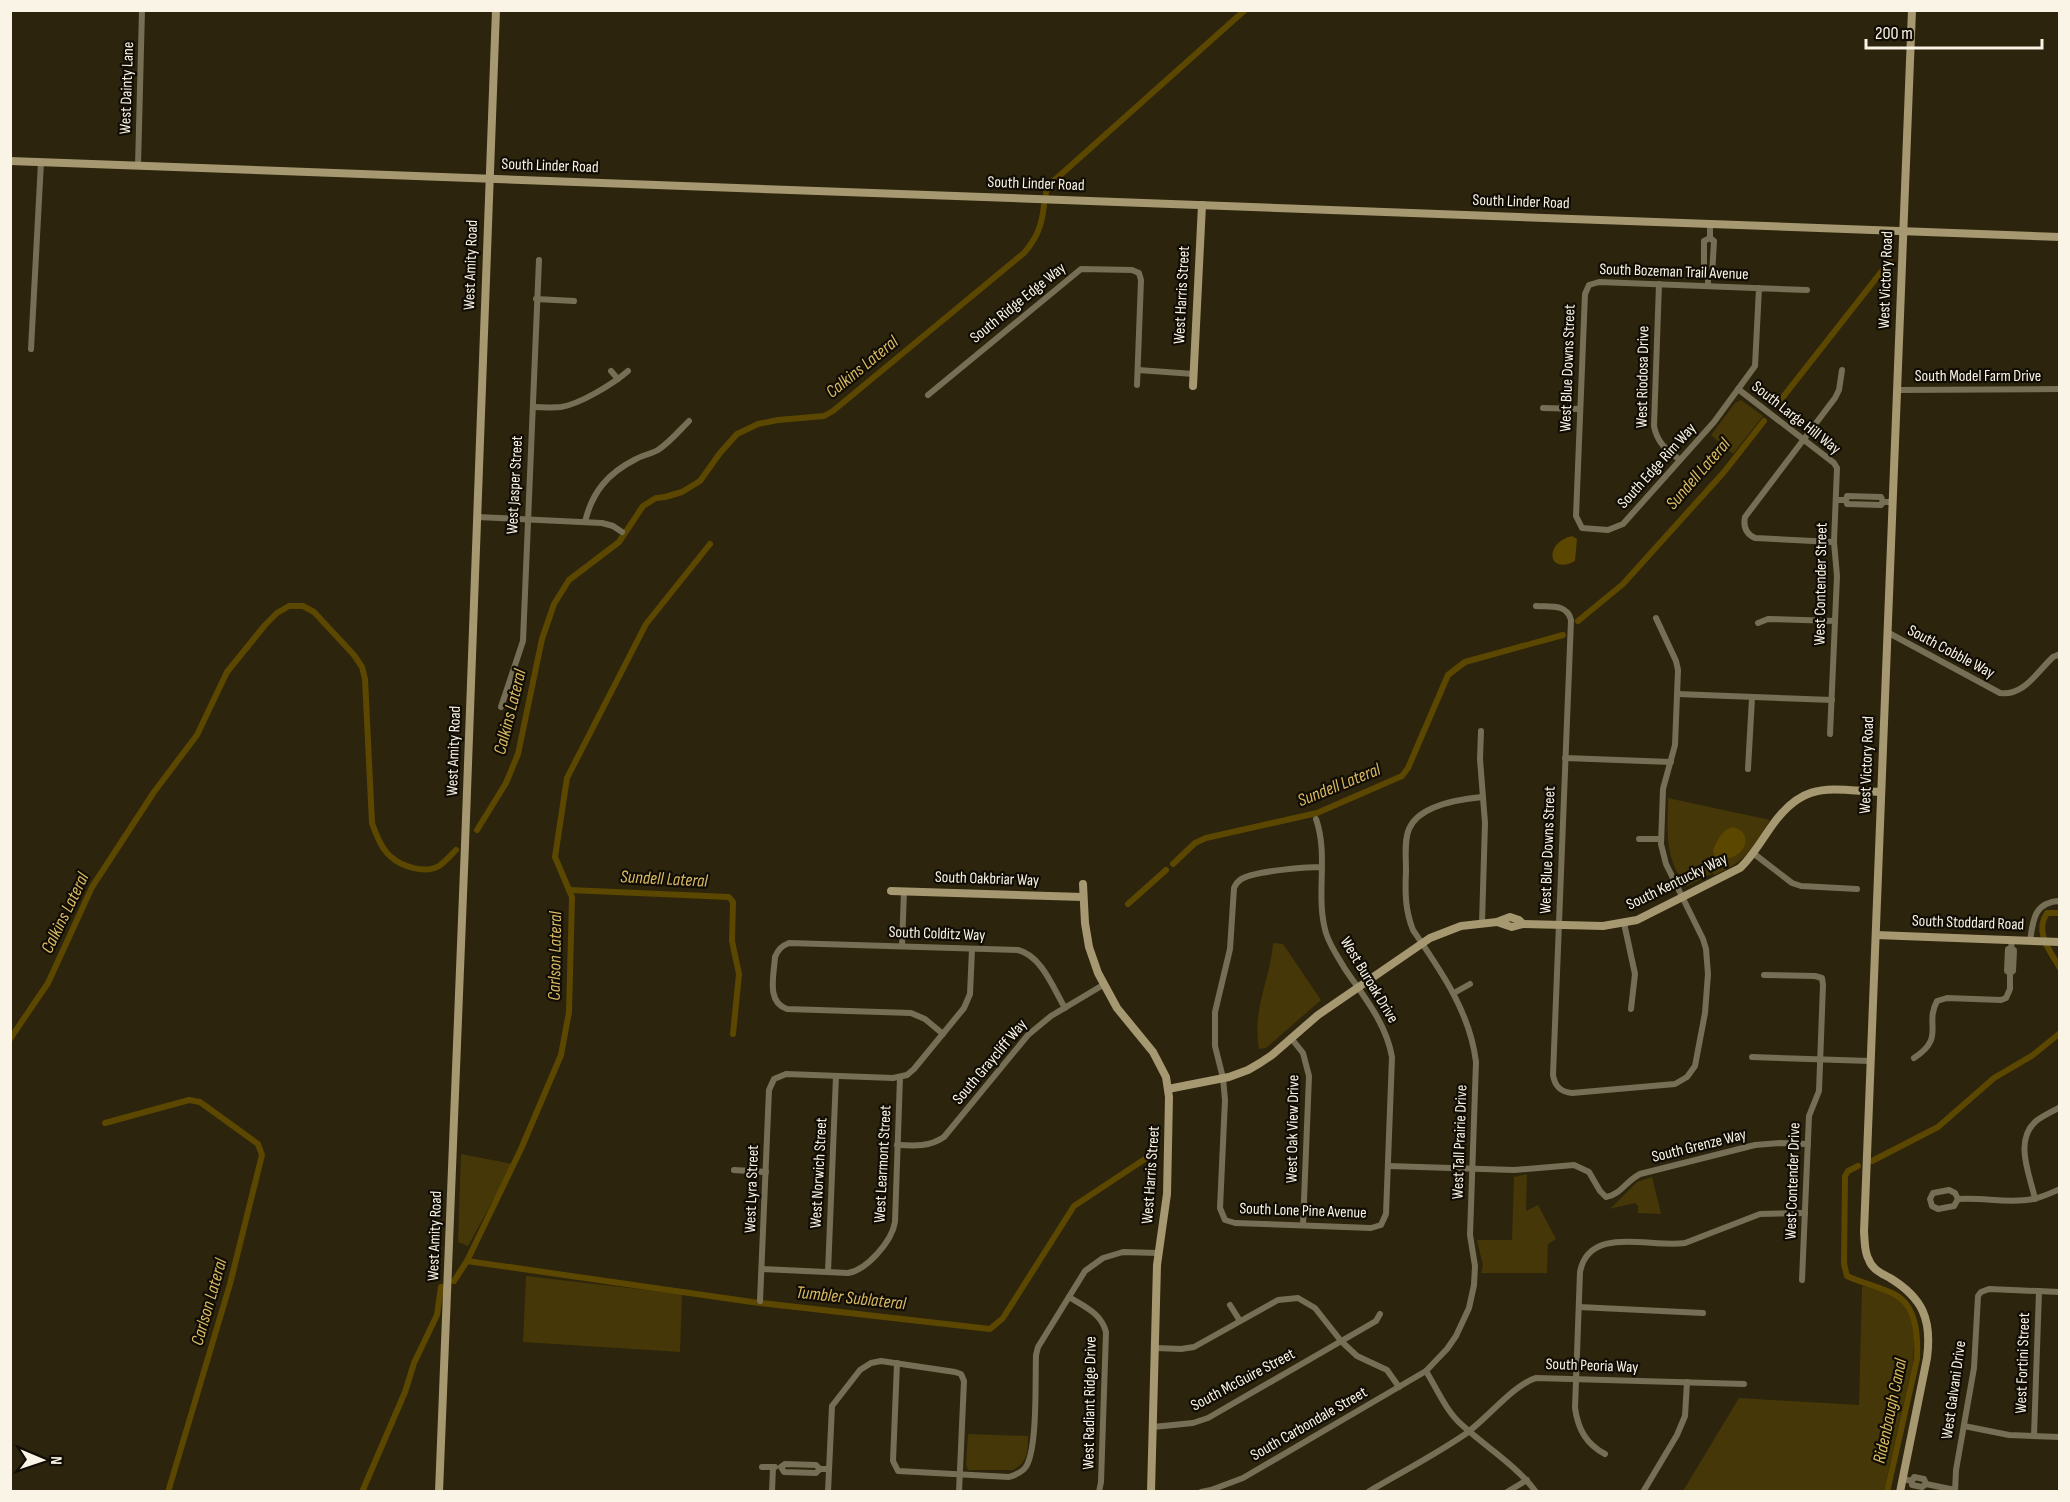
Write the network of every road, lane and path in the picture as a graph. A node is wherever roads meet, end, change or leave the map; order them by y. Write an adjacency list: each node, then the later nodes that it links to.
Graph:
1 (142, 10): 6 (street, West Dainty Lane)
2 (496, 10): 7 (street, West Amity Road)
3 (1912, 10): 10 (street, West Victory Road)
4 (10, 161): 5 (street, South Linder Road)
5 (41, 162): 6 (street, South Linder Road); 20 (street)
6 (138, 166): 7 (street, South Linder Road)
7 (490, 179): 8 (street, South Linder Road); 42 (street, West Amity Road)
8 (1202, 205): 9 (street, South Linder Road); 25 (street, West Harris Street)
9 (1710, 224): 10 (street, South Linder Road); 15 (street)
10 (1903, 231): 11 (street, South Linder Road); 31 (street, West Victory Road)
11 (2060, 237)
12 (539, 260): 18 (street, West Jasper Street)
13 (1659, 284): 14 (street, South Bozeman Trail Avenue); 15 (street, South Bozeman Trail Avenue); 38 (street, West Riodosa Drive)
14 (1589, 285): 35 (street, West Blue Downs Street)
15 (1708, 286): 16 (street, South Bozeman Trail Avenue)
16 (1759, 288): 17 (street, South Bozeman Trail Avenue); 29 (street, South Edge Rim Way)
17 (1807, 290)
18 (536, 299): 19 (street); 33 (street, West Jasper Street)
19 (574, 301)
20 (31, 349)
21 (1138, 370): 25 (street); 27 (street); 32 (street, South Ridge Edge Way)
22 (1842, 370): 37 (street)
23 (611, 371): 26 (street)
24 (628, 371): 26 (street)
25 (1194, 374): 28 (street, West Harris Street)
26 (618, 379): 33 (street)
27 (1137, 385)
28 (1193, 386)
29 (1738, 389): 37 (street, South Large Hill Way); 38 (street, South Edge Rim Way)
30 (2060, 389): 31 (street, South Model Farm Drive)
31 (1897, 390): 41 (street, West Victory Road)
32 (928, 395)
33 (532, 407): 43 (street, West Jasper Street)
34 (1543, 408): 35 (street)
35 (1580, 409): 45 (street, West Blue Downs Street)
36 (688, 421): 44 (street)
37 (1804, 440): 39 (street, South Large Hill Way); 47 (street)
38 (1680, 460): 45 (street, South Edge Rim Way)
39 (1837, 468): 40 (street, West Contender Street)
40 (1836, 500): 41 (street); 47 (street, West Contender Street)
41 (1892, 502): 52 (street, West Victory Road)
42 (477, 517): 43 (street); 150 (street, West Amity Road)
43 (527, 519): 44 (street); 57 (street, West Jasper Street)
44 (585, 522): 46 (street)
45 (1580, 525)
46 (622, 532)
47 (1834, 542): 50 (street, West Contender Street)
48 (1536, 606): 60 (street, West Blue Downs Street)
49 (1656, 618): 54 (street)
50 (1835, 621): 51 (street); 56 (street, West Contender Street)
51 (1758, 622)
52 (1887, 633): 53 (street, South Cobble Way); 63 (street, West Victory Road)
53 (2060, 654)
54 (1677, 694): 55 (street); 61 (street)
55 (1752, 698): 56 (street); 62 (street)
56 (1832, 700): 59 (street, West Contender Street)
57 (501, 707)
58 (1481, 731): 64 (street)
59 (1830, 734)
60 (1565, 758): 61 (street); 79 (street, West Blue Downs Street)
61 (1671, 762): 67 (street)
62 (1748, 769)
63 (1881, 792): 68 (street, South Kentucky Way); 80 (street, West Victory Road)
64 (1483, 797): 77 (street); 82 (street, West Tall Prairie Drive)
65 (1316, 819): 69 (street, West Buroak Drive)
66 (1639, 838): 67 (street)
67 (1661, 838): 75 (street)
68 (1753, 853): 71 (street); 75 (street, South Kentucky Way)
69 (1322, 867): 90 (street, West Buroak Drive); 102 (street)
70 (1083, 884): 74 (street, West Harris Street)
71 (1857, 889)
72 (891, 891): 73 (street, South Oakbriar Way)
73 (904, 891): 74 (street, South Oakbriar Way); 85 (street)
74 (1083, 897): 89 (street, West Harris Street)
75 (1682, 898): 78 (street, South Kentucky Way); 79 (street, West Blue Downs Street)
76 (2060, 901): 81 (street)
77 (1482, 923): 79 (street, South Kentucky Way); 82 (street, South Kentucky Way)
78 (1624, 923): 79 (street, South Kentucky Way); 93 (street)
79 (1559, 925)
80 (1876, 935): 84 (street, South Stoddard Road); 99 (street, West Victory Road)
81 (2034, 941): 83 (street, South Stoddard Road); 84 (street, South Stoddard Road)
82 (1421, 942): 90 (street, South Kentucky Way); 91 (street, West Tall Prairie Drive)
83 (2056, 942)
84 (2012, 944): 97 (street)
85 (902, 946): 86 (street, South Colditz Way); 94 (street, South Colditz Way)
86 (972, 949): 92 (street, South Colditz Way); 94 (street)
87 (1764, 975): 98 (street, West Contender Drive)
88 (1470, 984): 91 (street)
89 (1103, 985): 92 (street, South Graycliff Way); 103 (street, West Harris Street)
90 (1358, 987): 95 (street, South Kentucky Way); 107 (street, West Buroak Drive)
91 (1454, 993): 108 (street, West Tall Prairie Drive)
92 (1065, 1008): 106 (street, South Graycliff Way)
93 (1631, 1009)
94 (944, 1034): 101 (street)
95 (1291, 1038): 102 (street, South Kentucky Way); 115 (street, West Oak View Drive)
96 (1752, 1057): 98 (street)
97 (1914, 1058)
98 (1820, 1059): 99 (street); 105 (street, West Contender Drive)
99 (1870, 1060): 149 (street, West Victory Road)
100 (836, 1076): 101 (street); 110 (street, West Lyra Street); 119 (street, West Norwich Street)
101 (900, 1077): 106 (street, West Learmont Street)
102 (1223, 1078): 103 (street, South Kentucky Way); 115 (street, South Lone Pine Avenue)
103 (1168, 1089): 117 (street, West Harris Street)
104 (2060, 1107): 113 (street)
105 (1808, 1144): 108 (street, South Grenze Way); 114 (street, West Contender Drive)
106 (897, 1145): 119 (street, West Learmont Street)
107 (1388, 1166): 108 (street); 116 (street, West Buroak Drive)
108 (1473, 1169): 133 (street, West Tall Prairie Drive)
109 (734, 1170): 110 (street)
110 (766, 1172): 118 (street, West Lyra Street)
111 (2060, 1189): 113 (street)
112 (1958, 1199): 113 (street)
113 (2035, 1199)
114 (1805, 1213): 120 (street, West Contender Drive); 126 (street)
115 (1303, 1225): 116 (street, South Lone Pine Avenue)
116 (1381, 1225)
117 (1158, 1253): 123 (street); 131 (street, West Harris Street)
118 (762, 1269): 119 (street); 124 (street, West Lyra Street)
119 (828, 1272)
120 (1802, 1280)
121 (2039, 1291): 122 (street); 139 (street, West Galvani Drive); 141 (street, West Fortini Street)
122 (2060, 1292)
123 (1069, 1297): 147 (street); 154 (street, West Radiant Ridge Drive)
124 (760, 1301)
125 (1230, 1305): 129 (street)
126 (1579, 1306): 127 (street); 134 (street)
127 (1703, 1313)
128 (1380, 1314): 130 (street, South McGuire Street)
129 (1240, 1321): 130 (street); 131 (street)
130 (1341, 1341): 137 (street); 138 (street, South McGuire Street)
131 (1156, 1348): 138 (street, West Harris Street)
132 (897, 1363): 146 (street); 147 (street); 147 (street)
133 (1426, 1371): 137 (street, South Carbondale Street); 140 (street)
134 (1576, 1378): 135 (street, South Peoria Way); 140 (street, South Peoria Way); 143 (street)
135 (1687, 1382): 136 (street, South Peoria Way); 161 (street)
136 (1744, 1384)
137 (1399, 1388): 157 (street, South Carbondale Street)
138 (1153, 1426): 155 (street, West Harris Street)
139 (1964, 1426): 141 (street); 163 (street, West Galvani Drive)
140 (1470, 1431): 148 (street); 158 (street, South Peoria Way)
141 (2034, 1436): 142 (street)
142 (2060, 1437)
143 (1605, 1455)
144 (762, 1467): 145 (street)
145 (772, 1467): 146 (street); 151 (street)
146 (828, 1469): 152 (street)
147 (960, 1475): 153 (street)
148 (1527, 1480): 159 (street); 160 (street)
149 (1907, 1480): 162 (street, West Victory Road); 163 (street)
150 (439, 1491)
151 (772, 1491)
152 (828, 1491)
153 (959, 1491)
154 (1099, 1491)
155 (1151, 1491)
156 (1201, 1491): 157 (street, South Carbondale Street)
157 (1211, 1491)
158 (1368, 1491)
159 (1507, 1491)
160 (1536, 1491)
161 (1642, 1491)
162 (1900, 1491)
163 (1955, 1491)

